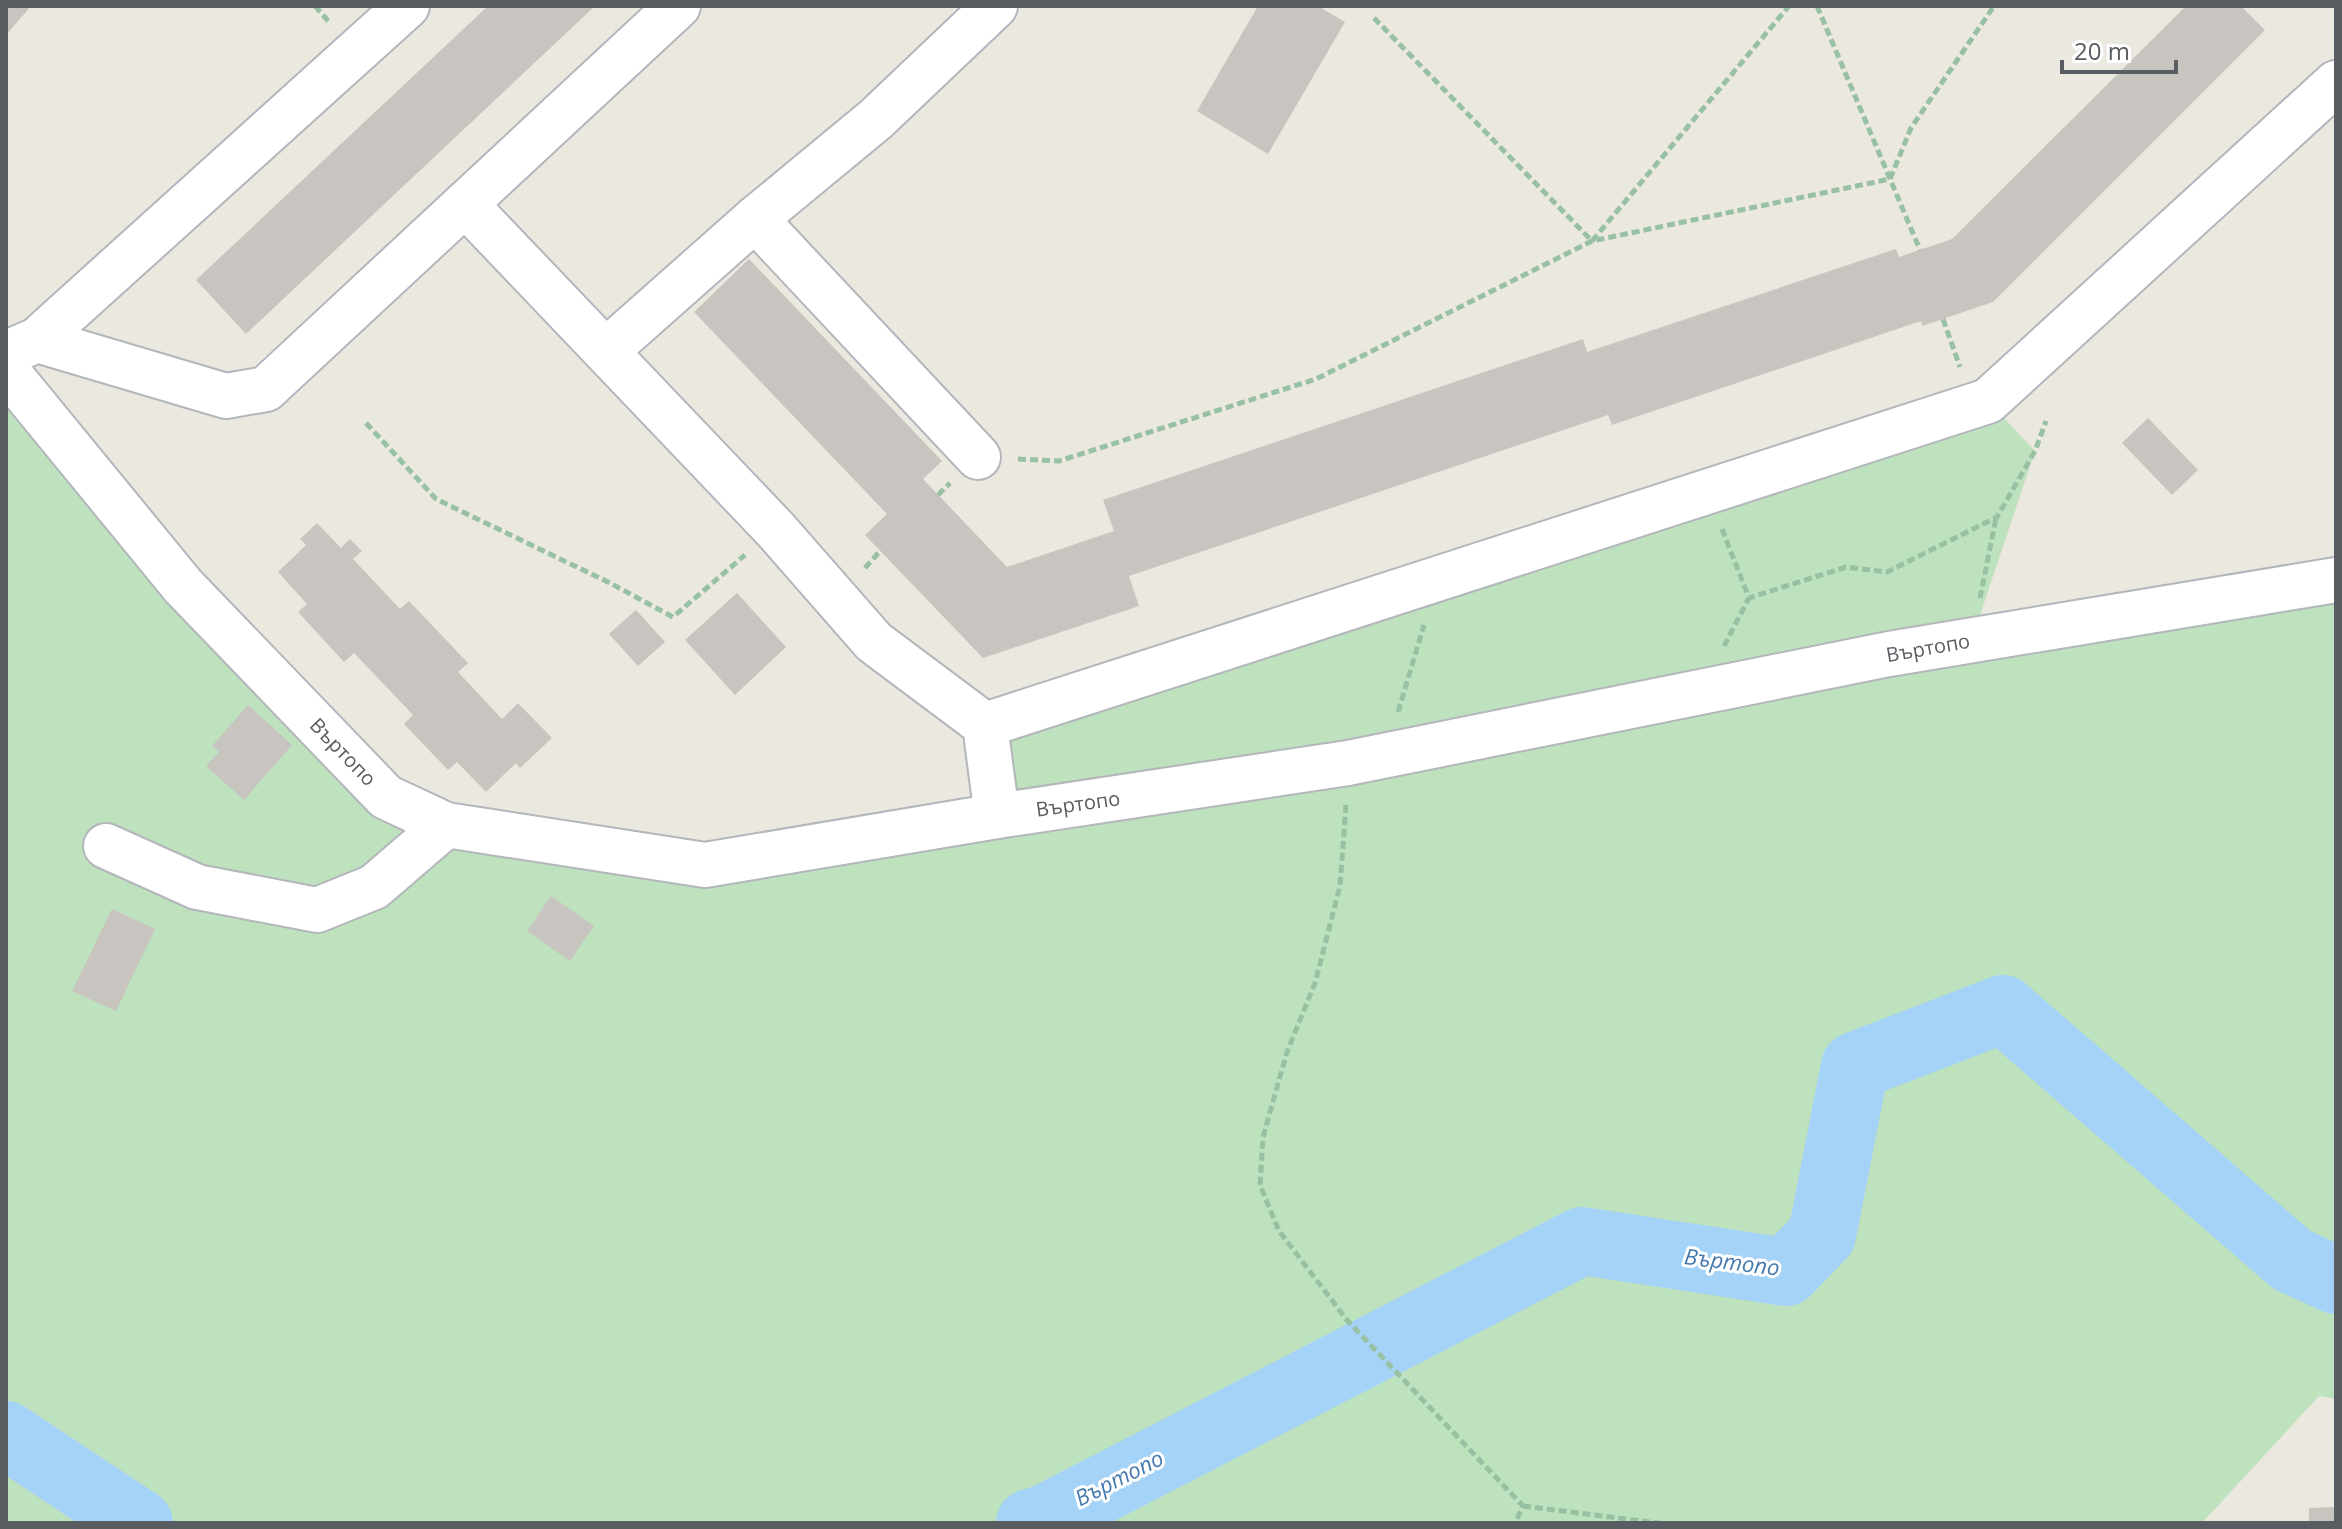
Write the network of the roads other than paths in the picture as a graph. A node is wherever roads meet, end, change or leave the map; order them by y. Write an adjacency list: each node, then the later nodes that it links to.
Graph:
1 (407, 6): 7 (street)
2 (678, 6): 5 (street)
3 (995, 6): 6 (street)
4 (2336, 83): 12 (street)
5 (465, 204): 7 (street); 8 (street)
6 (755, 219): 8 (street); 10 (street)
7 (22, 346)
8 (606, 351): 12 (street)
9 (6, 370): 14 (street, Въртопо)
10 (978, 457)
11 (2336, 580): 13 (street, Въртопо)
12 (985, 725): 13 (street)
13 (997, 816): 14 (street, Въртопо)
14 (446, 825): 15 (street)
15 (106, 846)

